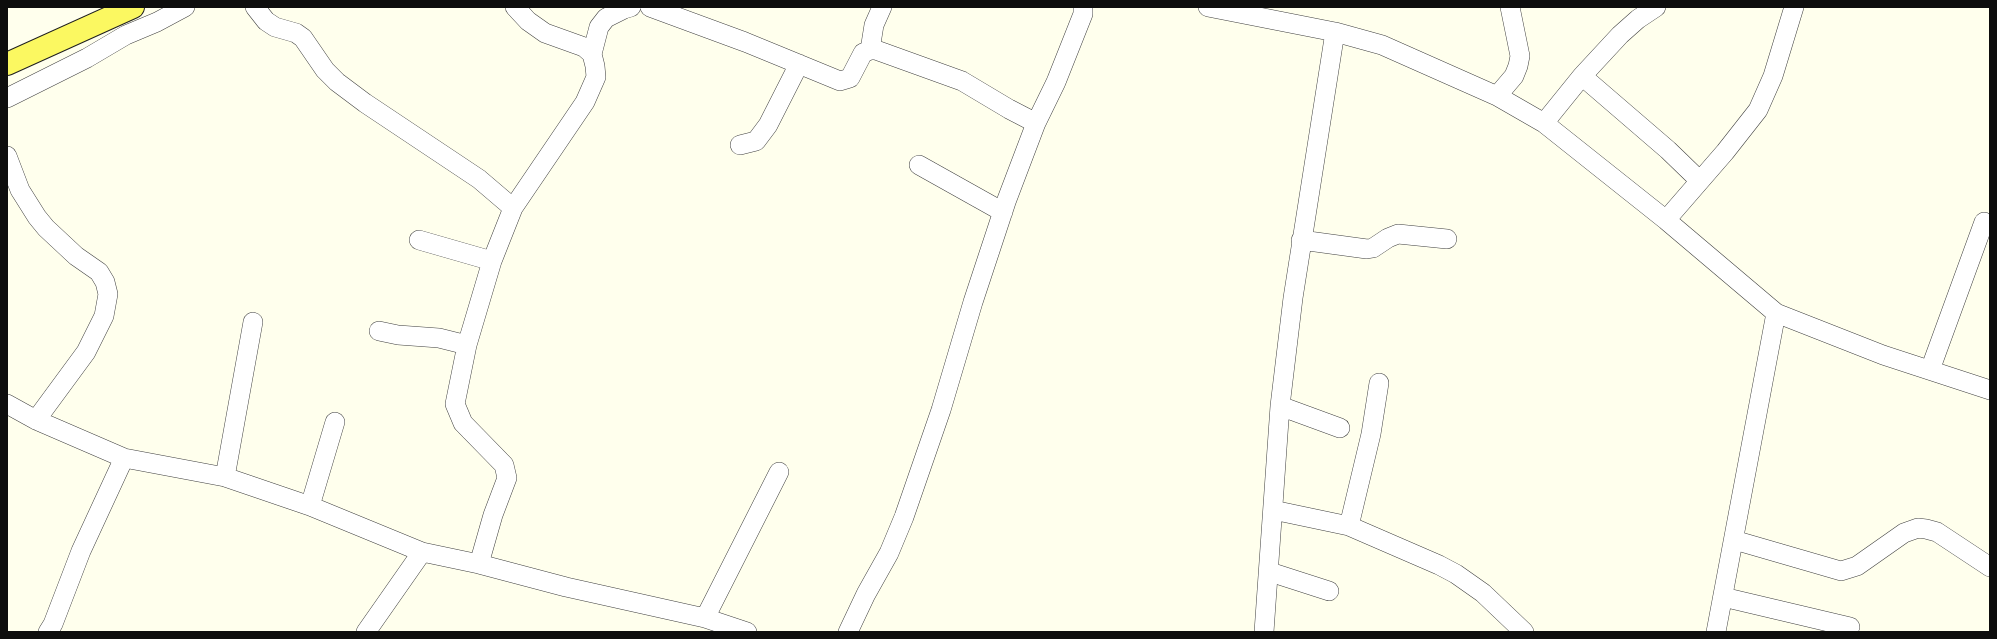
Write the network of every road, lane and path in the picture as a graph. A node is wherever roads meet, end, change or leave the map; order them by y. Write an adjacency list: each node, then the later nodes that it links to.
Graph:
1 (133, 7): 13 (main road)
2 (185, 7): 21 (street)
3 (255, 7): 28 (street)
4 (515, 7): 16 (street)
5 (631, 7): 16 (street)
6 (650, 7): 18 (street)
7 (882, 7): 15 (street)
8 (1083, 7): 22 (street)
9 (1208, 7): 14 (street)
10 (1510, 7): 20 (street)
11 (1656, 7): 19 (street)
12 (1794, 7): 27 (street)
13 (106, 13): 17 (main road)
14 (1335, 32): 20 (street); 34 (street)
15 (870, 50): 18 (street); 22 (street)
16 (592, 54): 28 (street)
17 (7, 64)
18 (799, 64): 24 (street)
19 (1582, 76): 23 (street); 27 (street)
20 (1497, 96): 23 (street)
21 (7, 98)
22 (1036, 123): 29 (street)
23 (1544, 123): 30 (street)
24 (740, 145)
25 (7, 156): 45 (street)
26 (919, 165): 29 (street)
27 (1699, 180): 30 (street)
28 (513, 208): 35 (street)
29 (1003, 212): 66 (street)
30 (1666, 220): 36 (street)
31 (1984, 222): 40 (street)
32 (1447, 239): 34 (street)
33 (419, 240): 35 (street)
34 (1301, 240): 44 (street)
35 (492, 261): 39 (street)
36 (1776, 313): 40 (street); 54 (street)
37 (253, 322): 50 (street)
38 (379, 331): 39 (street)
39 (467, 345): 56 (street)
40 (1930, 370): 42 (street)
41 (1379, 383): 53 (street)
42 (1990, 390)
43 (7, 404): 45 (street)
44 (1280, 406): 47 (street); 52 (street)
45 (36, 420): 48 (street)
46 (335, 422): 51 (street)
47 (1340, 428)
48 (124, 458): 50 (street); 64 (street)
49 (779, 472): 61 (street)
50 (225, 477): 51 (street)
51 (310, 506): 55 (street)
52 (1273, 510): 53 (street); 58 (street)
53 (1349, 526): 68 (street)
54 (1734, 540): 57 (street); 60 (street)
55 (422, 552): 56 (street); 65 (street)
56 (479, 564): 61 (street)
57 (1990, 568)
58 (1270, 572): 59 (street); 67 (street)
59 (1329, 591)
60 (1723, 597): 62 (street); 69 (street)
61 (705, 618): 63 (street)
62 (1850, 627)
63 (736, 630)
64 (48, 632)
65 (366, 632)
66 (848, 632)
67 (1264, 632)
68 (1524, 632)
69 (1716, 632)

